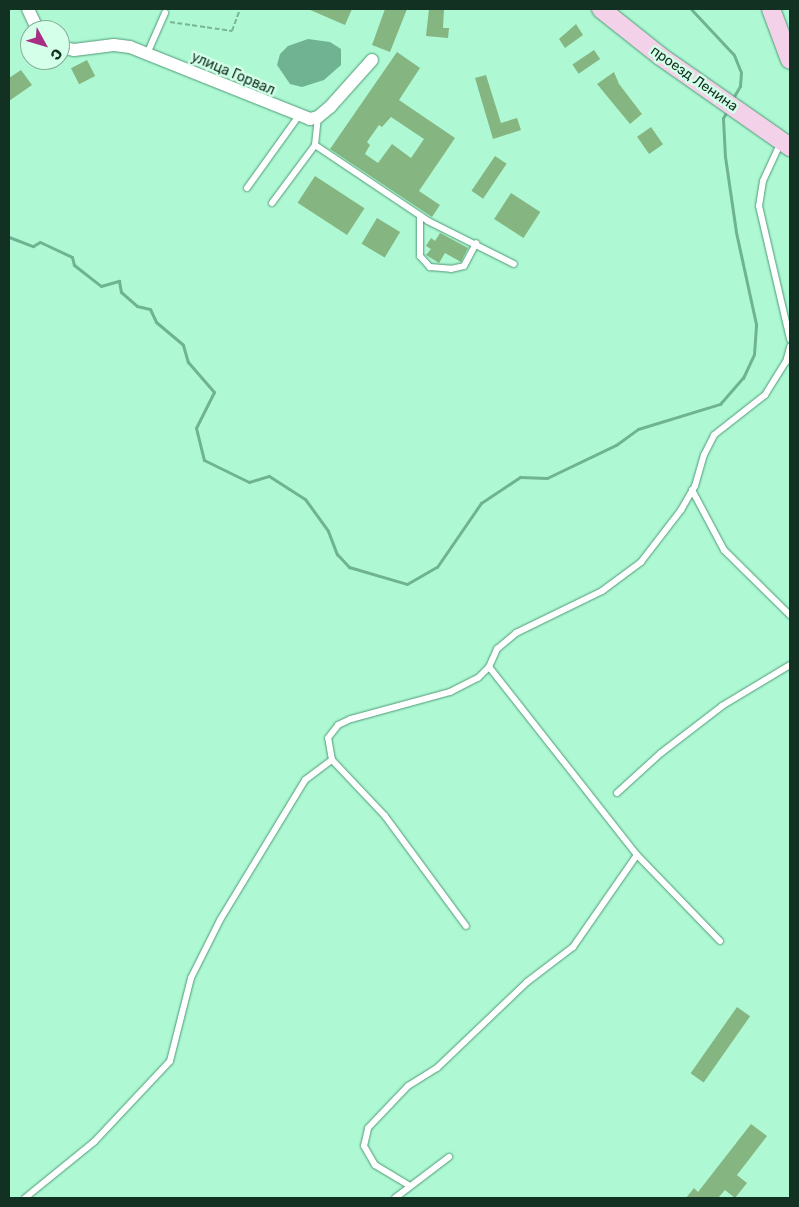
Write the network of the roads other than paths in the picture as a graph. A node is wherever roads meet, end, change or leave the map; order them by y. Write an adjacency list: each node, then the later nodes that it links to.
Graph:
1 (601, 9): 10 (main road, проезд Ленина)
2 (771, 9): 7 (main road)
3 (164, 16): 5 (lane)
4 (70, 49): 5 (street, улица Горвал)
5 (147, 54): 8 (street, улица Горвал)
6 (372, 60): 9 (street)
7 (790, 60)
8 (298, 117): 9 (street, улица Горвал); 12 (lane)
9 (318, 117): 11 (lane)
10 (787, 142): 17 (lane)
11 (315, 144): 13 (lane); 14 (lane)
12 (247, 188)
13 (272, 203)
14 (420, 216): 15 (lane); 15 (lane)
15 (476, 243): 16 (lane)
16 (514, 264)
17 (790, 339)
18 (790, 347): 19 (lane)
19 (692, 490): 20 (lane); 22 (lane)
20 (790, 615)
21 (790, 665): 24 (lane)
22 (489, 667): 23 (lane); 25 (lane)
23 (332, 760): 26 (lane); 30 (lane)
24 (617, 793)
25 (637, 855): 27 (lane); 29 (lane)
26 (466, 926)
27 (720, 941)
28 (449, 1157): 29 (lane)
29 (410, 1186): 31 (lane)
30 (25, 1198)
31 (395, 1198)

